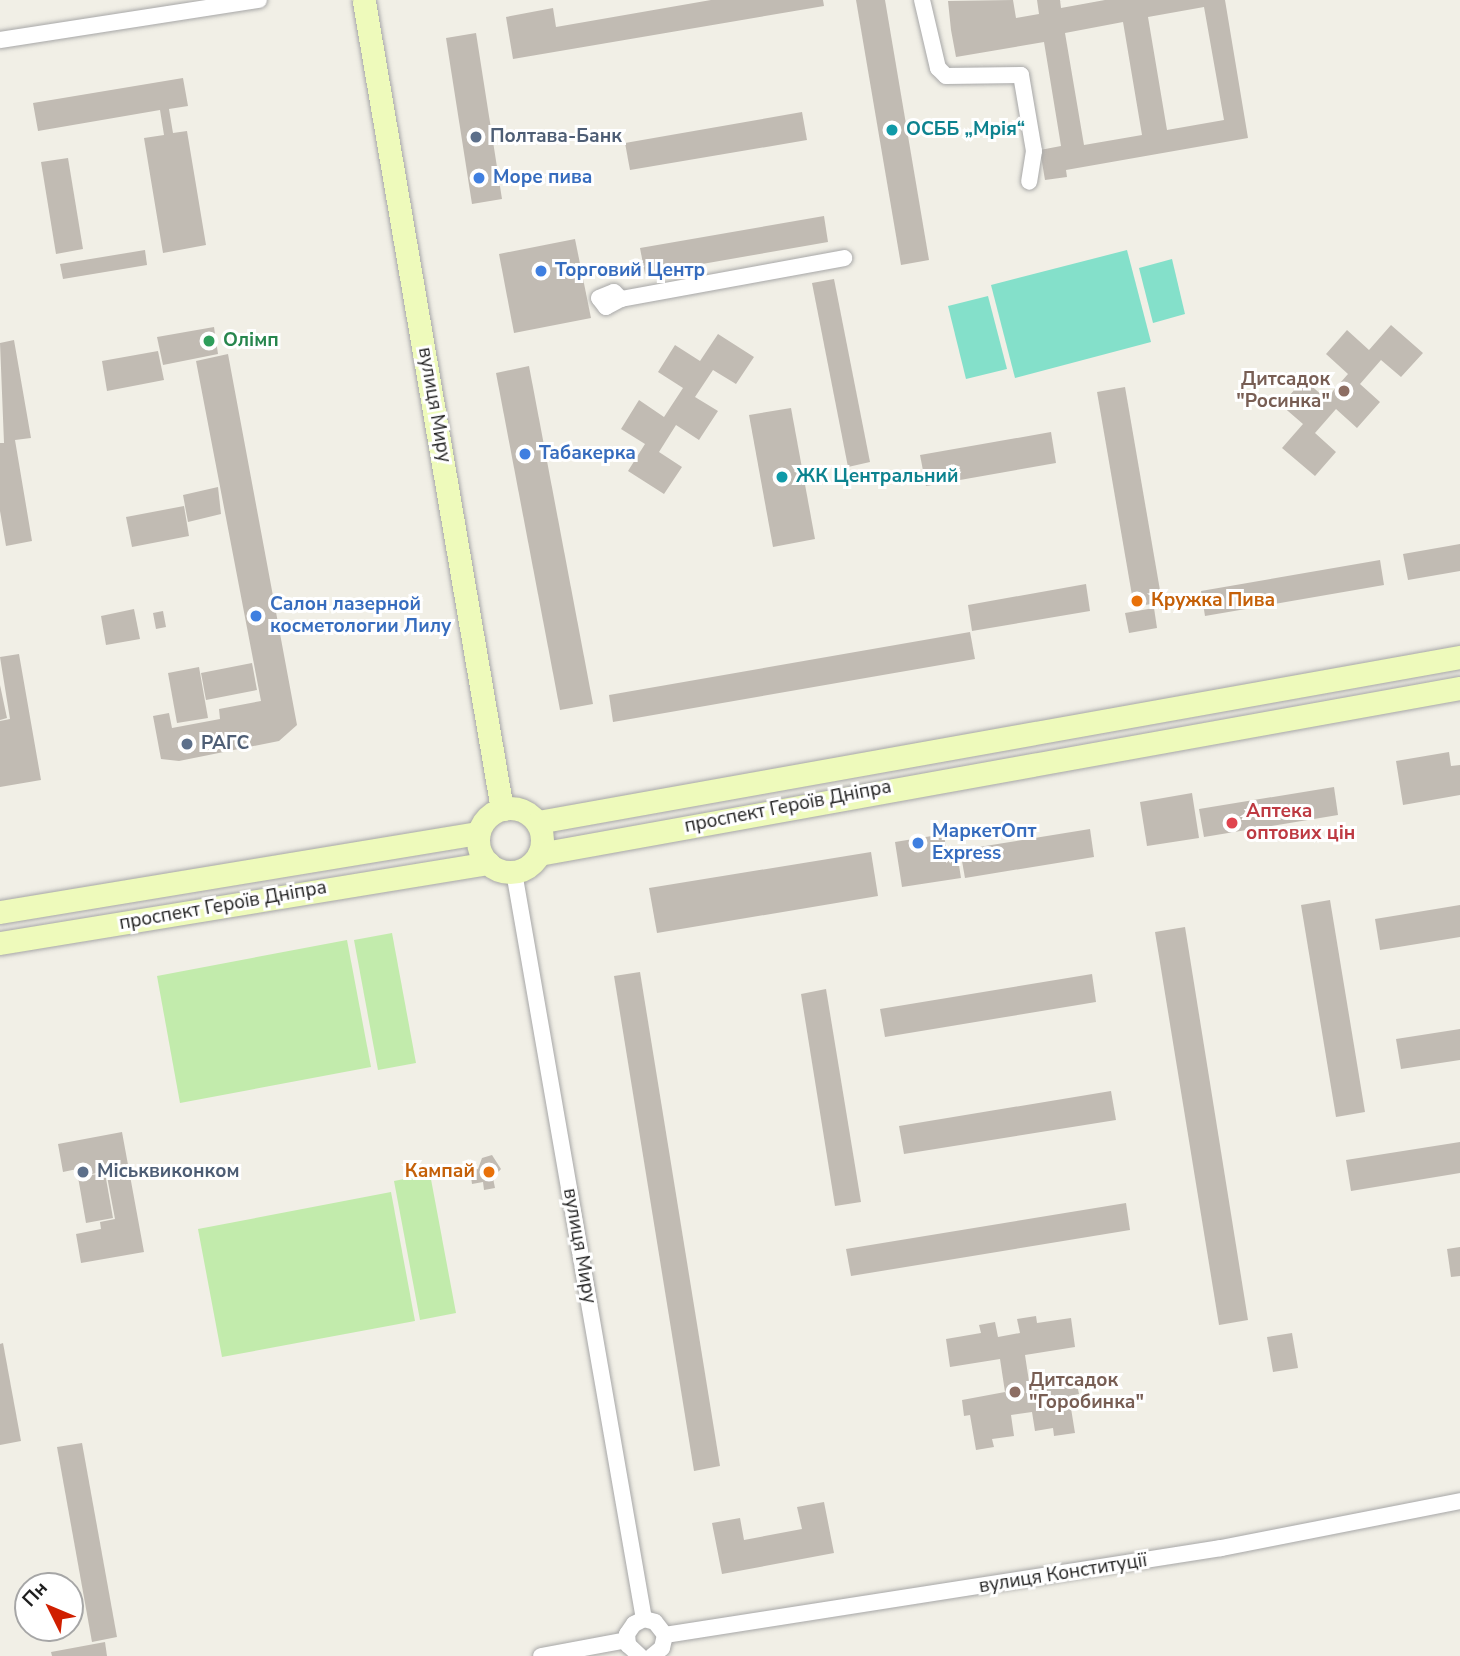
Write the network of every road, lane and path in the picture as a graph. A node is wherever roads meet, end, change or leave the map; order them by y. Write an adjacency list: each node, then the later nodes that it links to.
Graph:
1 (259, 0): 4 (street)
2 (922, 0): 5 (street)
3 (362, 1): 14 (street, вулиця Миру)
4 (0, 40)
5 (1029, 182)
6 (844, 258): 7 (street)
7 (621, 299)
8 (1460, 657): 9 (street, проспект Героїв Дніпра)
9 (1343, 678): 11 (street); 12 (street, проспект Героїв Дніпра)
10 (1460, 688): 11 (street, проспект Героїв Дніпра)
11 (1349, 708): 13 (street, проспект Героїв Дніпра)
12 (1033, 734): 13 (street); 15 (street, проспект Героїв Дніпра)
13 (1037, 763): 17 (street, проспект Героїв Дніпра)
14 (502, 809): 15 (street); 16 (street)
15 (538, 822): 17 (street)
16 (479, 833): 18 (street); 20 (street, проспект Героїв Дніпра)
17 (540, 854): 19 (street)
18 (488, 863): 19 (street); 21 (street, проспект Героїв Дніпра)
19 (514, 872): 23 (street, вулиця Миру)
20 (0, 912)
21 (0, 943)
22 (1460, 1501): 24 (street, вулиця Конституції)
23 (644, 1619): 24 (street); 25 (street)
24 (665, 1636): 28 (street)
25 (627, 1640): 26 (street); 27 (street)
26 (541, 1656)
27 (640, 1656)
28 (652, 1656)

